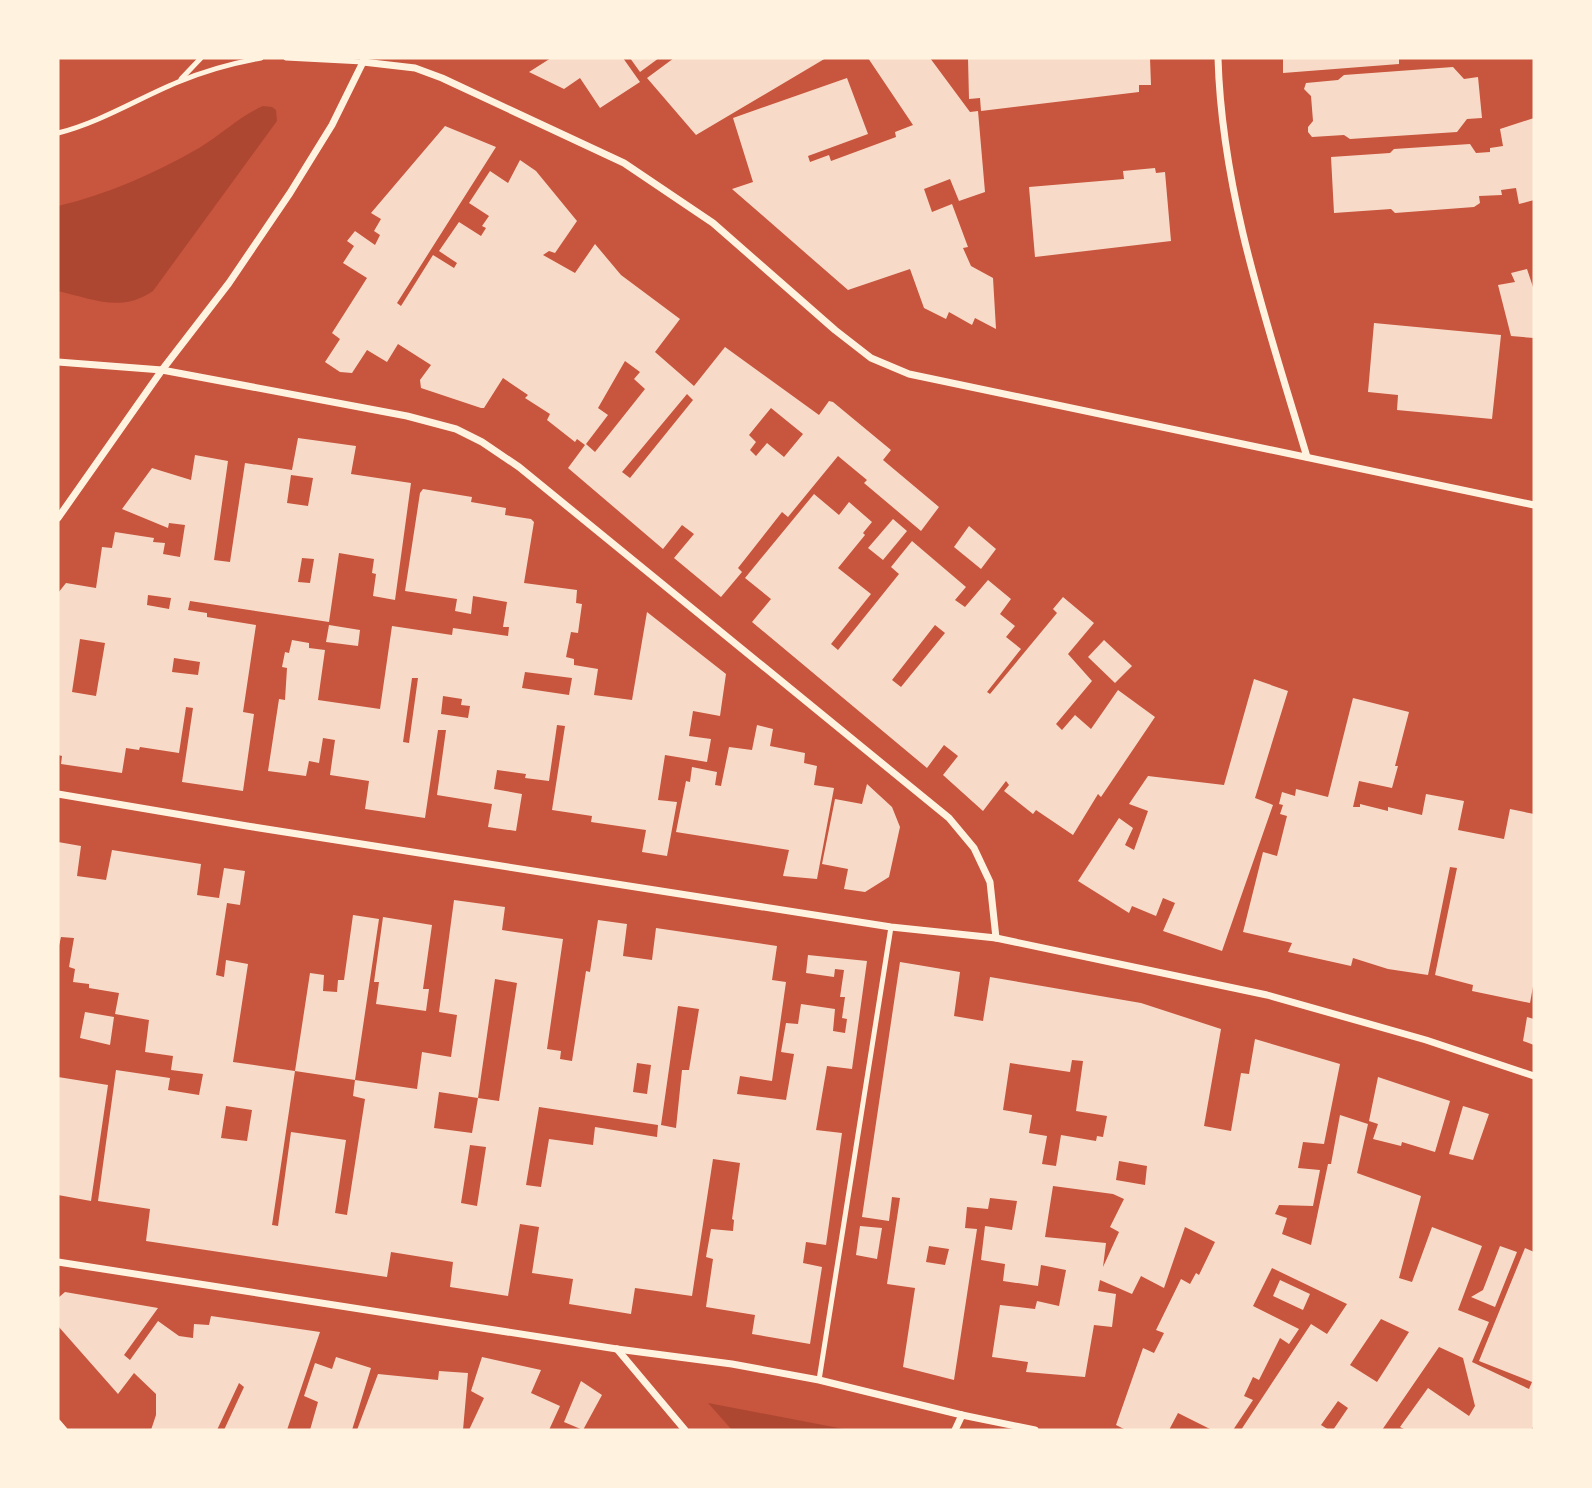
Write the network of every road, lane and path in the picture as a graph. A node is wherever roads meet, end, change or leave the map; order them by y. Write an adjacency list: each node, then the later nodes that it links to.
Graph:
1 (201, 58): 6 (lane)
2 (261, 58): 6 (lane)
3 (286, 58): 5 (lane)
4 (1218, 58): 10 (street)
5 (364, 60): 9 (street); 10 (street)
6 (178, 82): 7 (lane)
7 (58, 133)
8 (58, 362): 9 (street)
9 (162, 370): 12 (street); 15 (street)
10 (1307, 457): 11 (street)
11 (1534, 505)
12 (58, 518)
13 (58, 794): 14 (street)
14 (891, 927): 15 (street); 19 (lane)
15 (996, 938): 16 (street)
16 (1534, 1076)
17 (58, 1262): 18 (street)
18 (617, 1349): 19 (street); 23 (street)
19 (819, 1380): 20 (street)
20 (962, 1415): 24 (street); 25 (street)
21 (58, 1423): 22 (street)
22 (64, 1430)
23 (685, 1430)
24 (954, 1430)
25 (1035, 1430)

